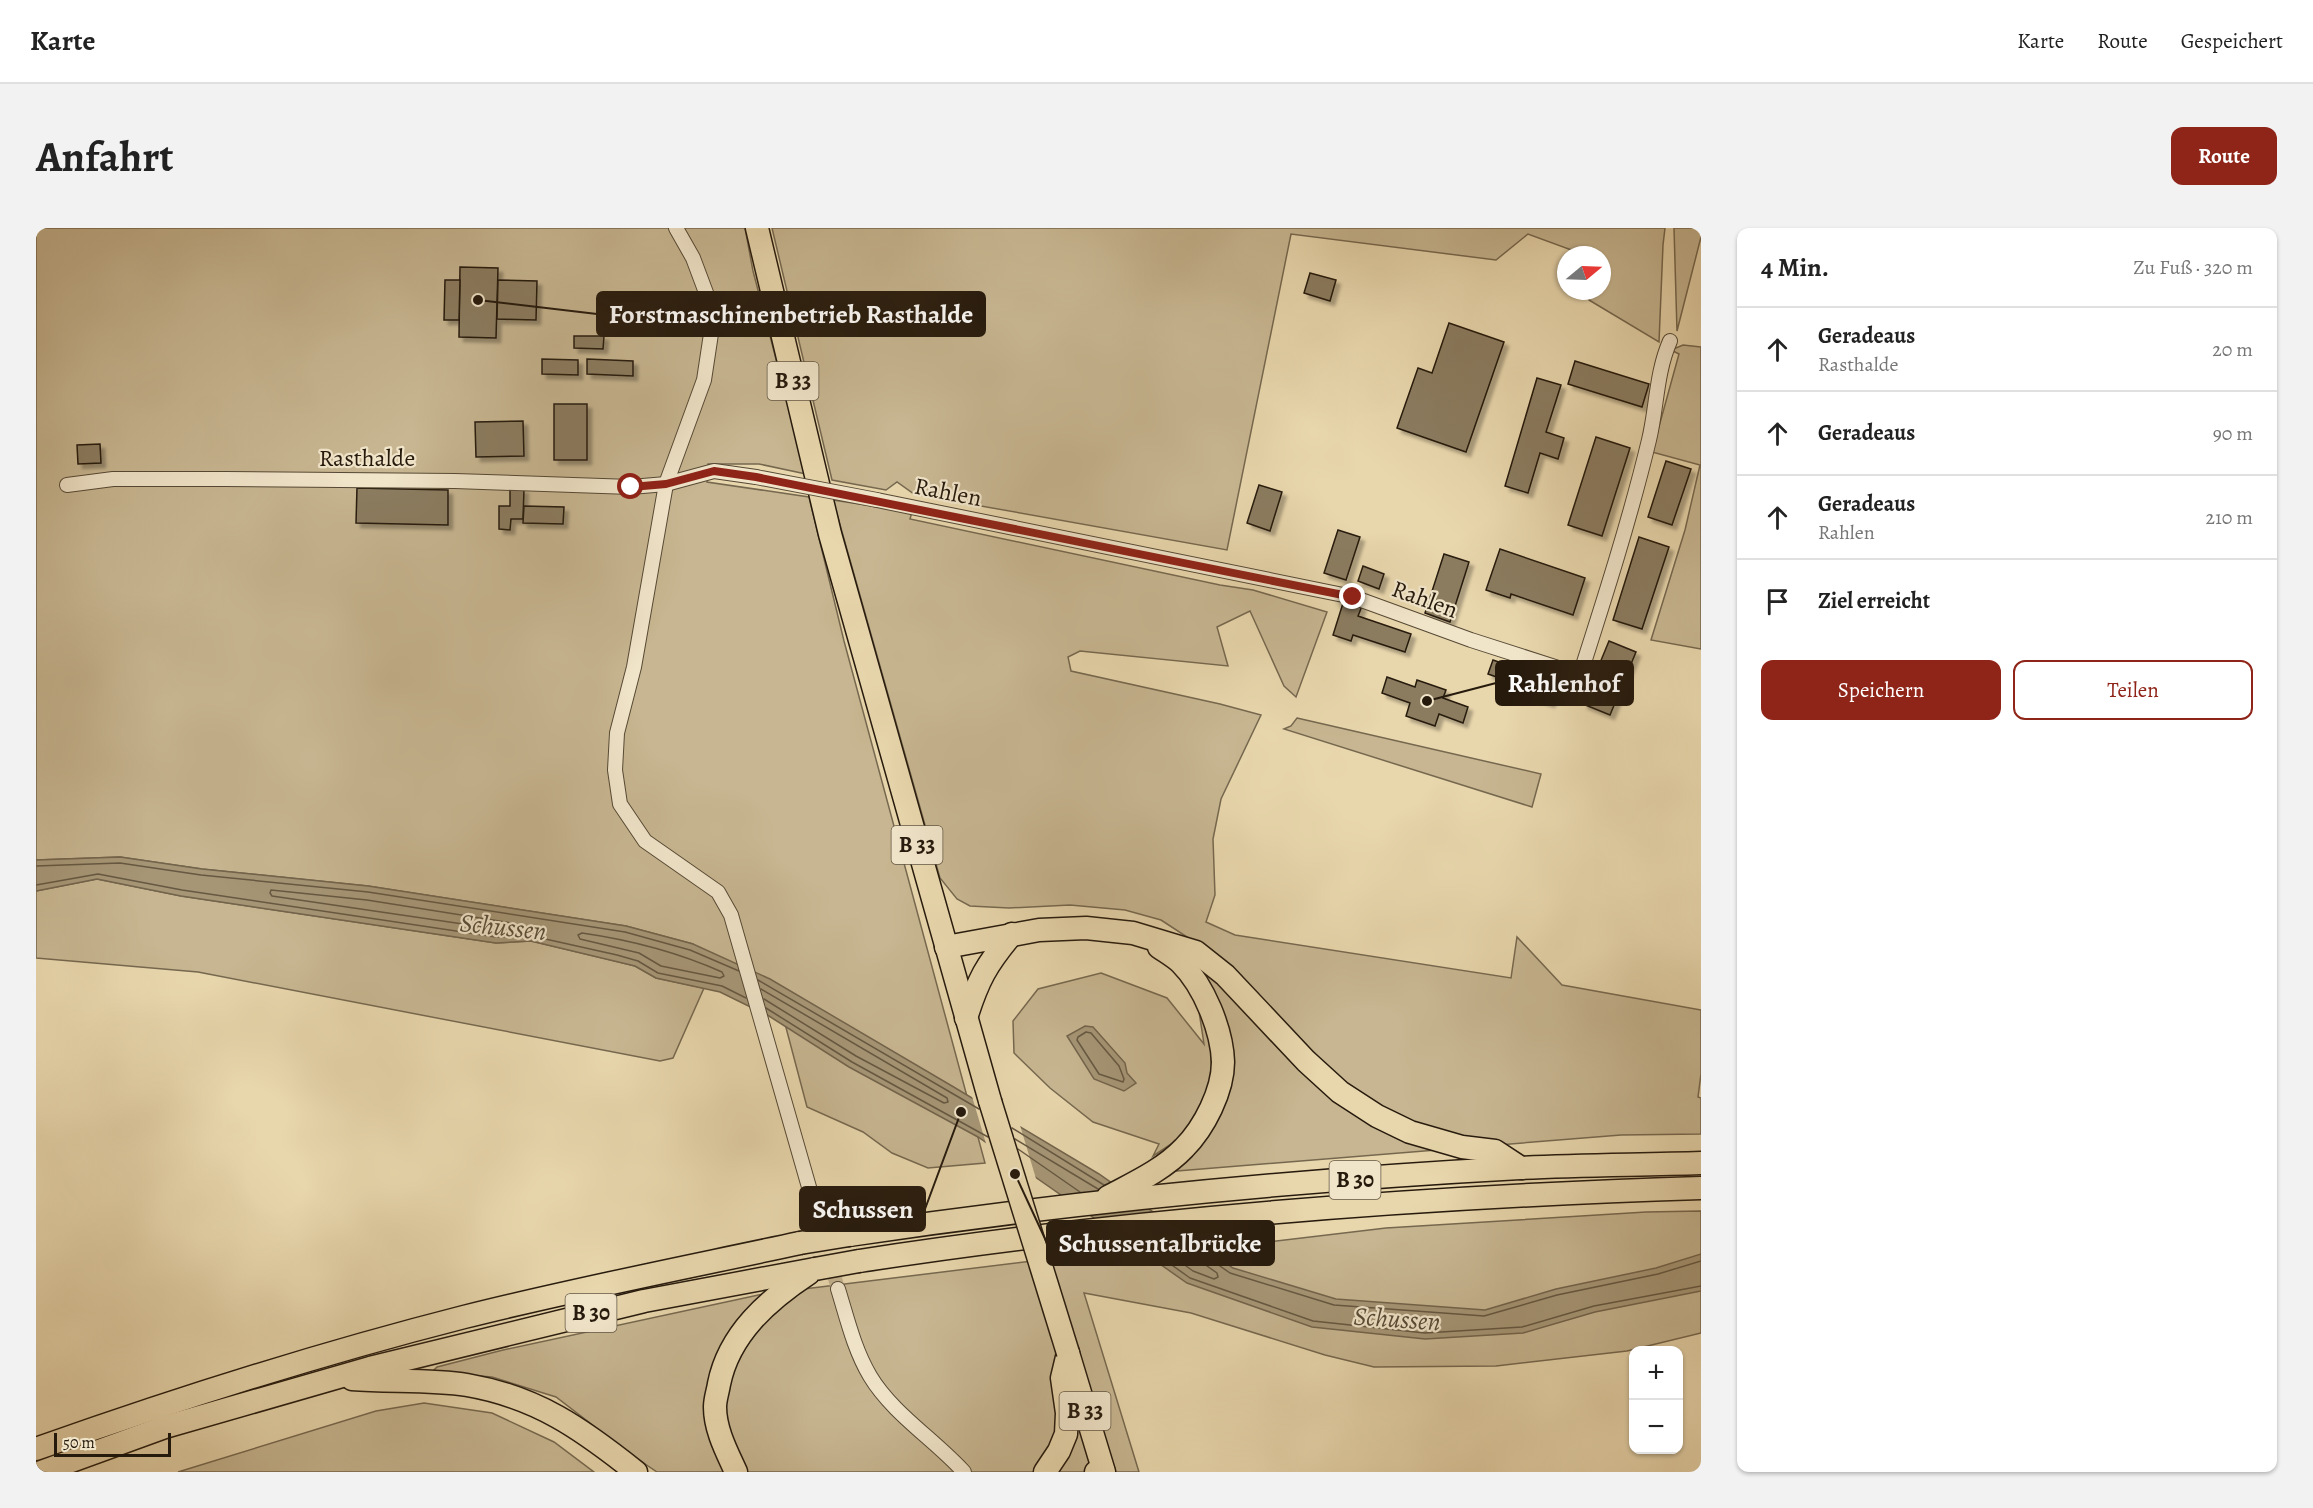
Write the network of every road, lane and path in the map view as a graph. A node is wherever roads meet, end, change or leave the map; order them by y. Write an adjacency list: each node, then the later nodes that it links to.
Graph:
1 (676, 228): 4 (street)
2 (757, 228): 9 (main road, B 33)
3 (1670, 341): 6 (street, Rahlen)
4 (666, 484): 5 (street, Rasthalde); 6 (street, Rasthalde, bridge); 15 (street)
5 (67, 485)
6 (877, 500)
7 (1012, 934): 8 (main road); 9 (main road); 10 (main road)
8 (1149, 939): 12 (main road); 14 (main road)
9 (946, 947): 10 (main road, B 33)
10 (966, 1018): 18 (main road, B 33, bridge)
11 (1701, 1163): 12 (main road, B 30)
12 (1521, 1168): 14 (main road, B 30)
13 (1701, 1188): 16 (main road, B 30, bridge)
14 (1097, 1203): 20 (main road, B 30, bridge)
15 (817, 1215)
16 (815, 1269): 19 (main road, B 30); 24 (main road)
17 (838, 1289): 25 (street)
18 (1068, 1353): 21 (main road, B 33); 26 (main road)
19 (372, 1374): 22 (main road); 23 (main road)
20 (36, 1449)
21 (1101, 1471)
22 (41, 1472)
23 (636, 1472)
24 (736, 1472)
25 (964, 1472)
26 (1045, 1472)

